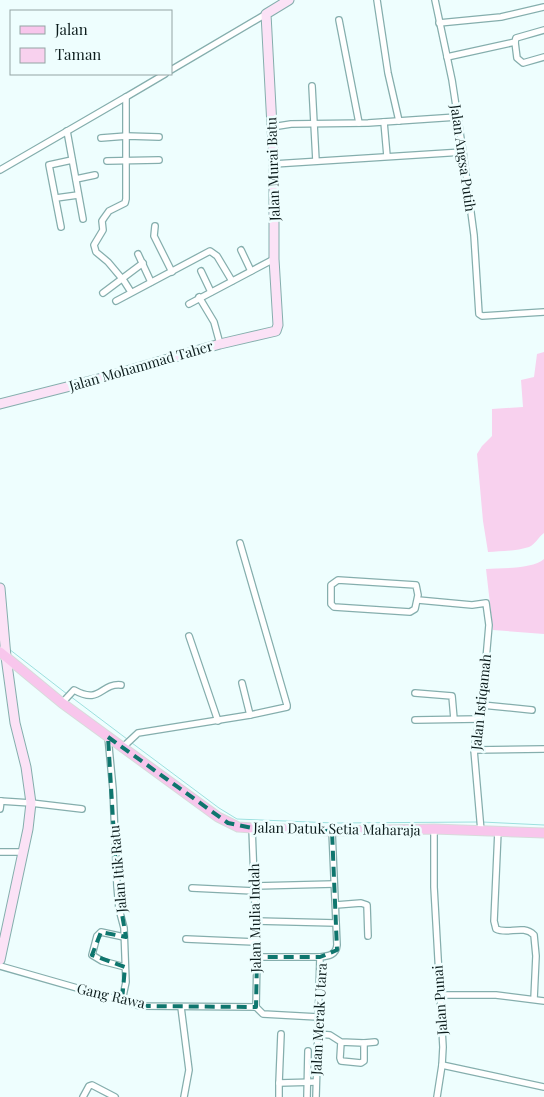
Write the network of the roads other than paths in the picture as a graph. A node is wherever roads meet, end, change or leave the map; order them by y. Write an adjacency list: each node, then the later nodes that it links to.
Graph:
1 (289, 0): 5 (street)
2 (377, 0): 17 (street)
3 (436, 0): 7 (street, Jalan Angsa Putih)
4 (544, 7): 7 (street)
5 (266, 14): 12 (street); 21 (street, Jalan Murai Batu)
6 (339, 20): 19 (street)
7 (439, 23): 10 (street, Jalan Angsa Putih)
8 (544, 30): 9 (street)
9 (515, 42): 10 (street); 11 (street)
10 (447, 57): 16 (street, Jalan Angsa Putih)
11 (544, 58)
12 (172, 69)
13 (163, 75): 15 (street)
14 (312, 86): 20 (street)
15 (126, 97): 22 (street); 23 (street)
16 (457, 117): 17 (street); 26 (street, Jalan Angsa Putih)
17 (399, 121): 18 (street)
18 (384, 122): 19 (street); 27 (street)
19 (359, 123): 20 (street)
20 (313, 124): 21 (street); 32 (street)
21 (272, 127): 33 (street, Jalan Murai Batu)
22 (67, 131): 28 (street); 34 (street)
23 (127, 136): 24 (street); 25 (street); 29 (street)
24 (101, 138)
25 (159, 138)
26 (463, 152): 27 (street); 58 (street, Jalan Angsa Putih)
27 (387, 156): 32 (street)
28 (72, 160): 36 (street); 38 (street)
29 (126, 160): 30 (street); 31 (street); 49 (street)
30 (158, 160)
31 (107, 161)
32 (316, 161): 33 (street)
33 (274, 164): 44 (street, Jalan Murai Batu)
34 (0, 170)
35 (95, 176): 36 (street)
36 (76, 178): 37 (street)
37 (78, 195): 38 (street); 39 (street)
38 (56, 198): 41 (street)
39 (82, 219)
40 (156, 226): 48 (street)
41 (61, 227)
42 (241, 250): 47 (street)
43 (138, 254): 45 (street)
44 (274, 259): 47 (street); 59 (street, Jalan Murai Batu)
45 (143, 263): 49 (street); 51 (street)
46 (201, 270): 53 (street)
47 (251, 271): 50 (street)
48 (172, 272): 50 (street); 51 (street)
49 (123, 280): 52 (street); 54 (street)
50 (232, 281): 53 (street)
51 (151, 282): 52 (street)
52 (130, 292): 56 (street)
53 (211, 292): 55 (street)
54 (103, 293)
55 (199, 297): 57 (street); 60 (street)
56 (116, 300)
57 (188, 304)
58 (544, 312)
59 (278, 325): 60 (street, Jalan Mohammad Taher)
60 (220, 344): 61 (street, Jalan Mohammad Taher)
61 (0, 404)
62 (240, 543): 73 (street)
63 (0, 588): 66 (street)
64 (418, 600): 64 (street); 71 (street, Jalan Istiqamah)
65 (189, 636): 77 (street)
66 (4, 652): 70 (main road, Jalan Datuk Setia Maharaja); 83 (street)
67 (242, 683): 73 (street)
68 (121, 685): 70 (street)
69 (415, 693): 74 (street)
70 (64, 701): 78 (main road, Jalan Datuk Setia Maharaja)
71 (482, 705): 72 (street); 75 (street, Jalan Istiqamah)
72 (532, 710)
73 (250, 715): 77 (street)
74 (454, 719): 75 (street); 76 (street)
75 (479, 719): 81 (street, Jalan Istiqamah)
76 (415, 720)
77 (218, 721): 79 (street)
78 (108, 737): 79 (main road, Jalan Datuk Setia Maharaja); 101 (street, Jalan Itik Ratu)
79 (125, 746): 86 (main road, Jalan Datuk Setia Maharaja)
80 (544, 749): 81 (street)
81 (474, 750): 88 (street, Jalan Istiqamah)
82 (1, 801): 83 (street); 84 (street)
83 (31, 803): 85 (street); 93 (street)
84 (0, 809)
85 (82, 809)
86 (252, 828): 89 (main road, Jalan Datuk Setia Maharaja); 96 (street, Jalan Mulia Indah)
87 (434, 829): 88 (main road, Jalan Datuk Setia Maharaja); 89 (main road, Jalan Datuk Setia Maharaja); 110 (street, Jalan Punai)
88 (481, 829): 90 (main road, Jalan Datuk Setia Maharaja)
89 (332, 831): 94 (street, Jalan Merak Utara)
90 (498, 831): 91 (main road, Jalan Datuk Setia Maharaja); 111 (street)
91 (544, 833)
92 (0, 852): 93 (street)
93 (23, 852): 102 (street)
94 (334, 884): 96 (street); 97 (street, Jalan Merak Utara)
95 (192, 888): 96 (street)
96 (255, 889): 98 (street, Jalan Mulia Indah)
97 (336, 905): 99 (street, Jalan Merak Utara); 100 (street)
98 (256, 921): 99 (street); 104 (street, Jalan Mulia Indah)
99 (336, 923): 106 (street, Jalan Merak Utara)
100 (368, 936)
101 (124, 937): 109 (street, Jalan Itik Ratu); 109 (street)
102 (2, 938): 107 (street)
103 (186, 938): 104 (street)
104 (255, 942): 105 (street, Jalan Mulia Indah)
105 (257, 957): 106 (street); 115 (street, Jalan Mulia Indah)
106 (320, 957): 116 (street, Jalan Merak Utara)
107 (0, 960)
108 (0, 966): 112 (street, Gang Rawa)
109 (125, 967): 112 (street, Jalan Itik Ratu)
110 (439, 995): 111 (street); 123 (street, Jalan Punai)
111 (534, 999): 113 (street)
112 (122, 1001): 114 (street, Gang Rawa)
113 (544, 1002)
114 (181, 1007): 115 (street, Gang Rawa); 130 (street)
115 (256, 1007): 116 (street, Gang Rawa)
116 (318, 1017): 118 (street, Jalan Merak Utara)
117 (281, 1034): 124 (street)
118 (317, 1034): 119 (street); 126 (street, Jalan Merak Utara)
119 (341, 1042): 121 (street); 121 (street)
120 (375, 1042): 121 (street)
121 (364, 1043)
122 (308, 1051): 125 (street)
123 (442, 1065): 127 (street); 134 (street, Jalan Punai)
124 (279, 1082): 125 (street); 131 (street)
125 (308, 1082): 126 (street); 132 (street)
126 (316, 1082): 133 (street, Jalan Merak Utara)
127 (544, 1087)
128 (83, 1097): 129 (street)
129 (115, 1097)
130 (184, 1097)
131 (279, 1097)
132 (307, 1097)
133 (316, 1097)
134 (437, 1097)

